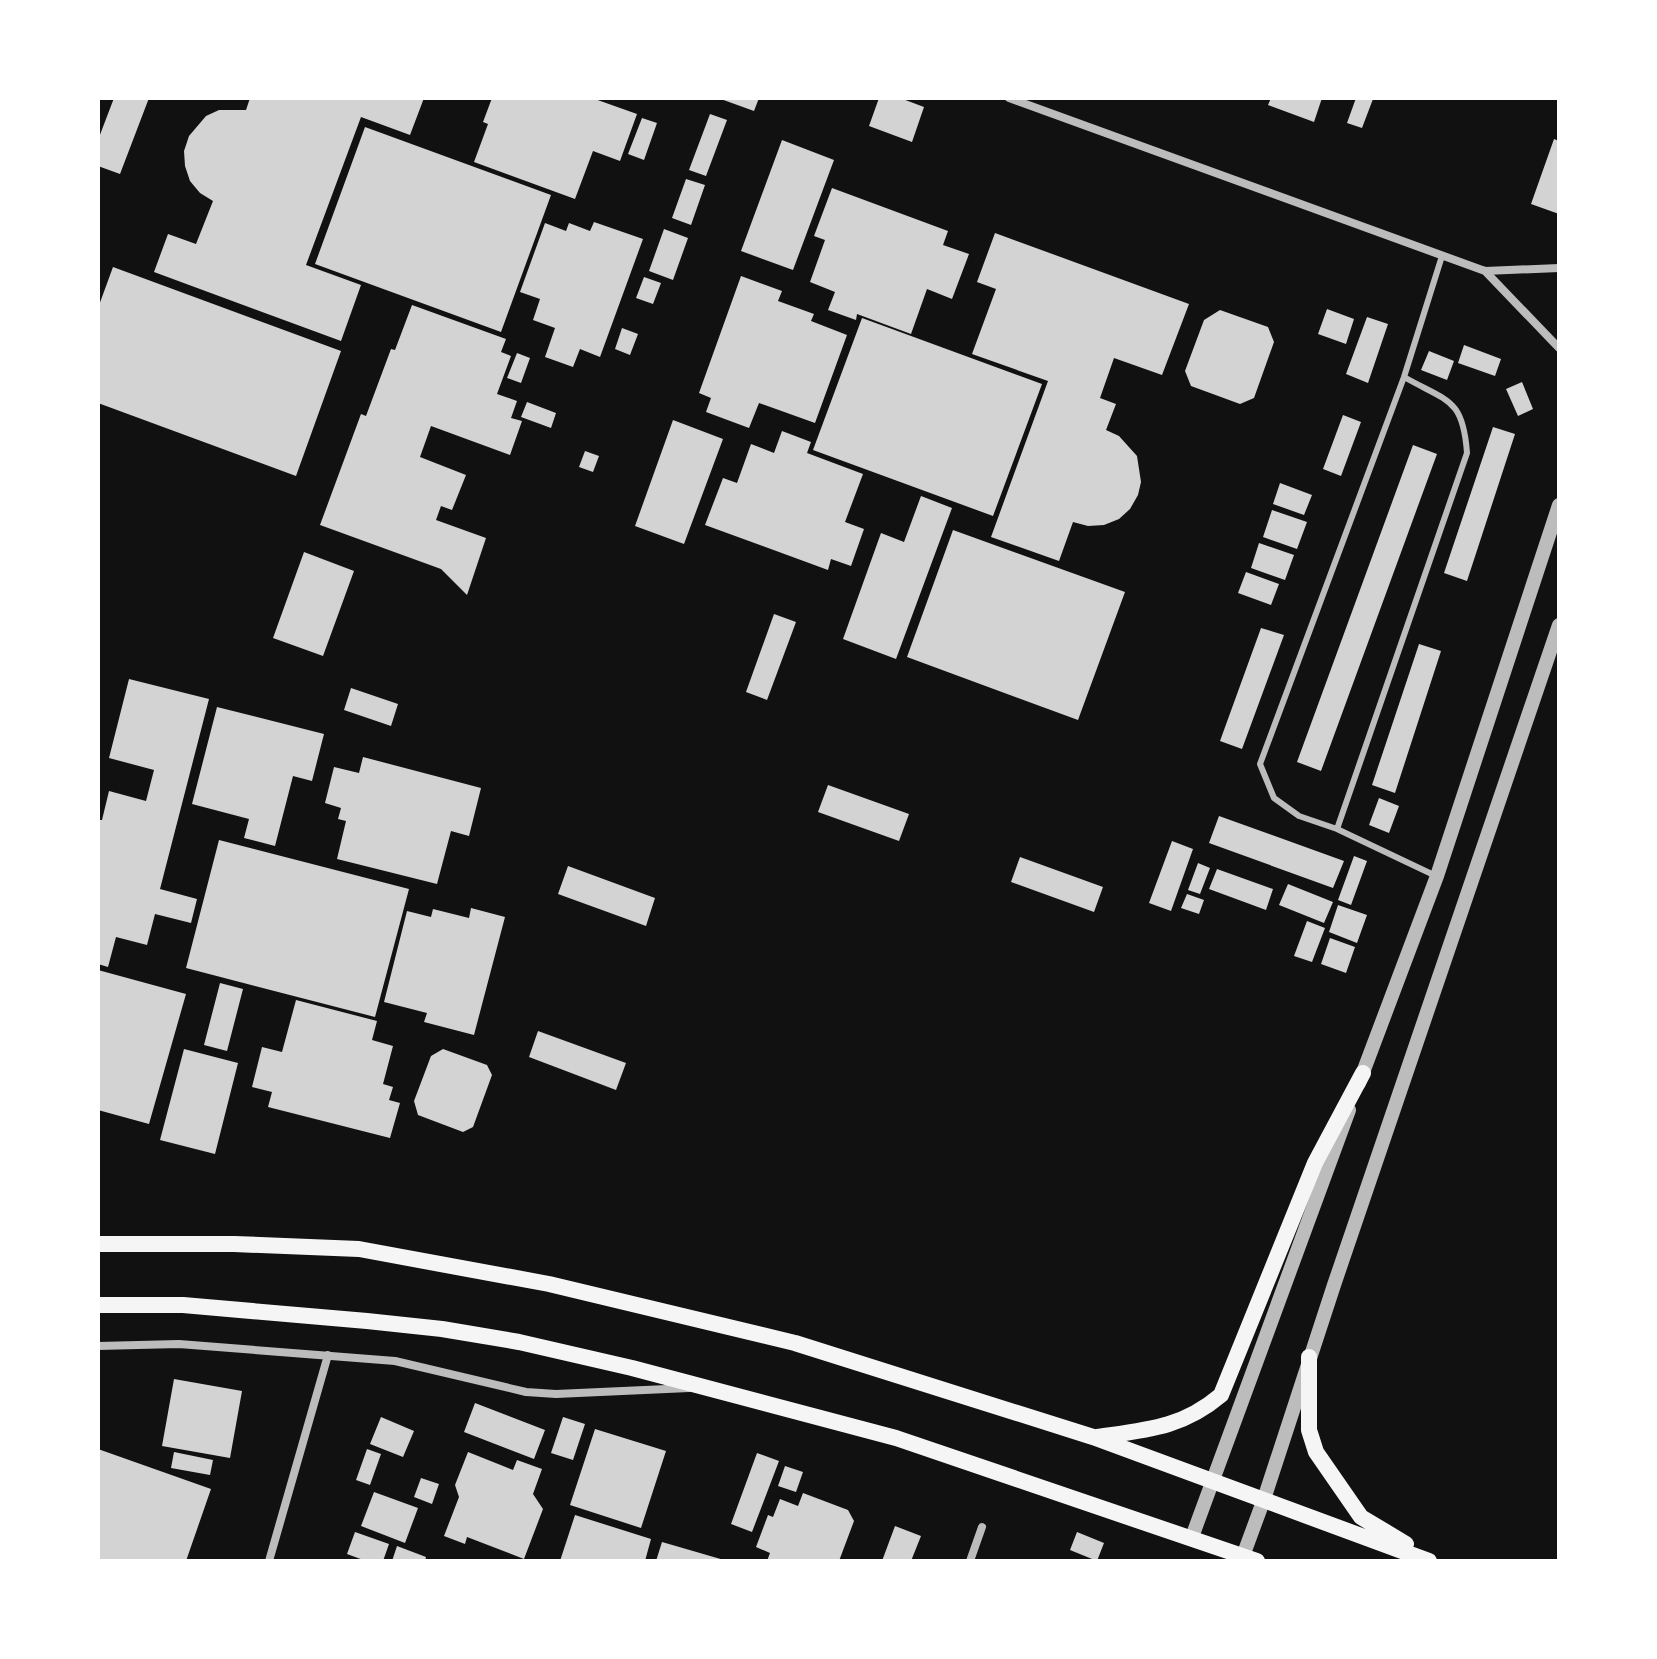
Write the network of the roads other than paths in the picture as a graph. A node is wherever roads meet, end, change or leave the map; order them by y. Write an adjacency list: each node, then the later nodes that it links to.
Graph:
1 (1009, 98): 2 (street)
2 (1442, 256): 4 (street); 6 (lane)
3 (1559, 268): 4 (street)
4 (1485, 271): 5 (street)
5 (1559, 348)
6 (1404, 377): 9 (lane); 9 (lane)
7 (1559, 505): 10 (street)
8 (1559, 625): 16 (street)
9 (1337, 829): 10 (lane)
10 (1437, 876): 11 (street)
11 (1363, 1073): 18 (main road); 19 (street)
12 (98, 1244): 18 (main road)
13 (98, 1305): 17 (main road)
14 (98, 1346): 15 (street)
15 (328, 1355): 17 (street); 24 (street)
16 (1309, 1357): 20 (street); 26 (main road)
17 (707, 1388): 22 (main road)
18 (1093, 1437): 19 (main road)
19 (1213, 1480): 20 (main road); 22 (street)
20 (1264, 1499): 23 (street); 26 (main road)
21 (982, 1527): 25 (street)
22 (1192, 1537): 23 (main road)
23 (1250, 1558)
24 (269, 1561)
25 (970, 1561)
26 (1432, 1561)

